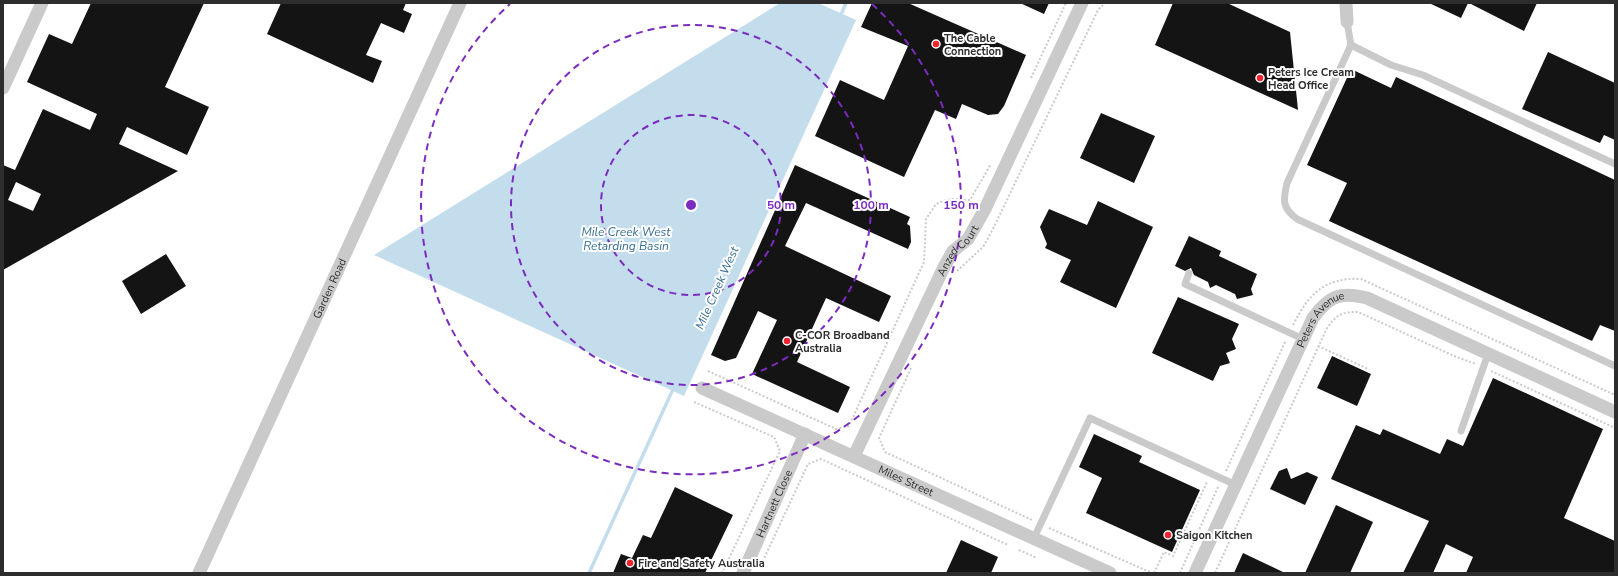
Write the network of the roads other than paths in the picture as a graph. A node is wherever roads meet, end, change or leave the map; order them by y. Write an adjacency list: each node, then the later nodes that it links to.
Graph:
1 (42, 3): 7 (street)
2 (460, 3): 20 (street, Garden Road)
3 (1082, 3): 17 (street, Anzed Court)
4 (1346, 3): 5 (street)
5 (1347, 22): 6 (lane)
6 (1350, 45): 8 (lane); 12 (lane)
7 (3, 88)
8 (1615, 164)
9 (1189, 273): 10 (lane)
10 (1303, 339): 11 (street, Peters Avenue); 18 (street, Peters Avenue)
11 (1488, 354): 14 (street, Peters Avenue); 15 (lane)
12 (1615, 366)
13 (702, 388): 16 (street, Miles Street)
14 (1615, 412)
15 (1461, 431)
16 (805, 434): 17 (street, Miles Street); 21 (street, Hartnett Close)
17 (854, 456): 19 (street, Miles Street)
18 (1236, 485): 19 (lane); 23 (street, Peters Avenue)
19 (1034, 538): 22 (street, Miles Street)
20 (199, 573)
21 (742, 573)
22 (1110, 573)
23 (1195, 573)

